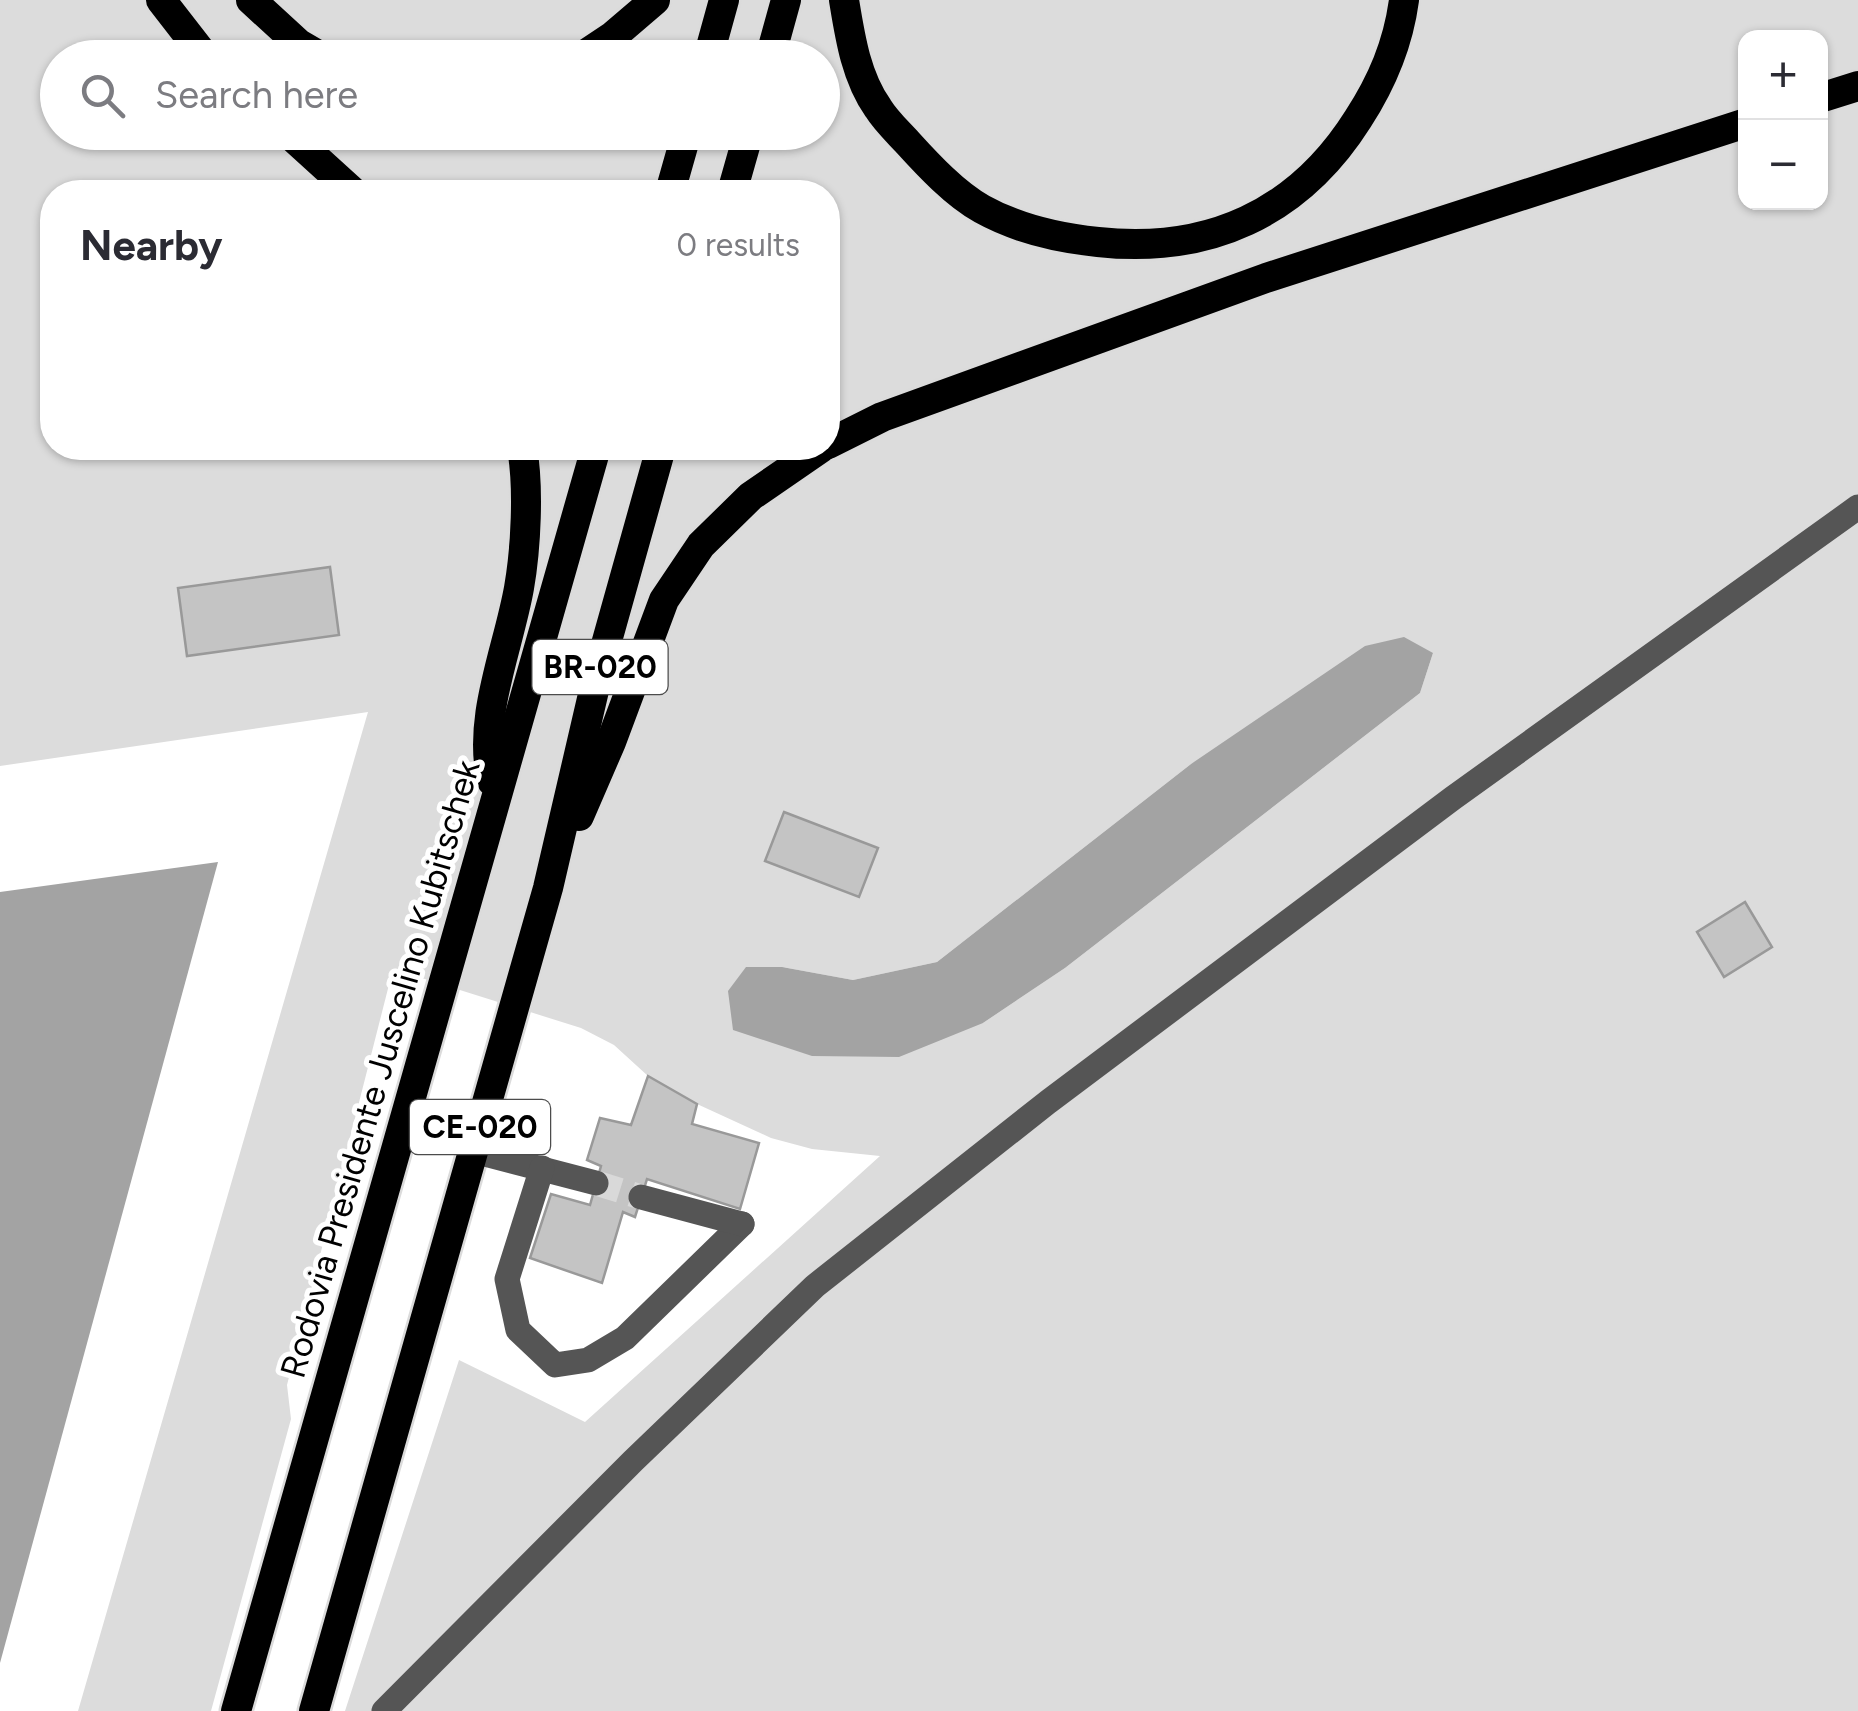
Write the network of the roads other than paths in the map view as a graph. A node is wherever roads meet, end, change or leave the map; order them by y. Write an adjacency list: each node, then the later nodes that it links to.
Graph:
1 (162, 0): 8 (highway)
2 (250, 0): 9 (highway)
3 (655, 0): 10 (highway)
4 (724, 0): 11 (highway)
5 (786, 0): 12 (highway)
6 (844, 0): 7 (highway)
7 (1404, 0)
8 (192, 40)
9 (294, 40)
10 (606, 40)
11 (713, 40)
12 (775, 40)
13 (1858, 86): 14 (highway)
14 (1828, 95)
15 (1738, 126): 22 (highway)
16 (306, 150): 19 (highway)
17 (682, 150): 20 (highway)
18 (743, 150): 21 (highway)
19 (340, 180)
20 (673, 180)
21 (735, 180)
22 (840, 439)
23 (522, 460): 28 (highway)
24 (593, 460): 28 (highway, Rodovia Presidente Juscelino Kubitschek / BR-020)
25 (658, 460): 29 (highway, BR-020)
26 (804, 460): 29 (highway)
27 (1858, 507): 36 (lane)
28 (496, 798): 34 (highway, Rodovia Presidente Juscelino Kubitschek / CE-020)
29 (548, 888): 30 (highway, CE-020)
30 (473, 1152): 31 (lane); 35 (highway, CE-020)
31 (542, 1168): 32 (lane); 33 (lane)
32 (596, 1183)
33 (641, 1196)
34 (236, 1711)
35 (314, 1711)
36 (384, 1711)

